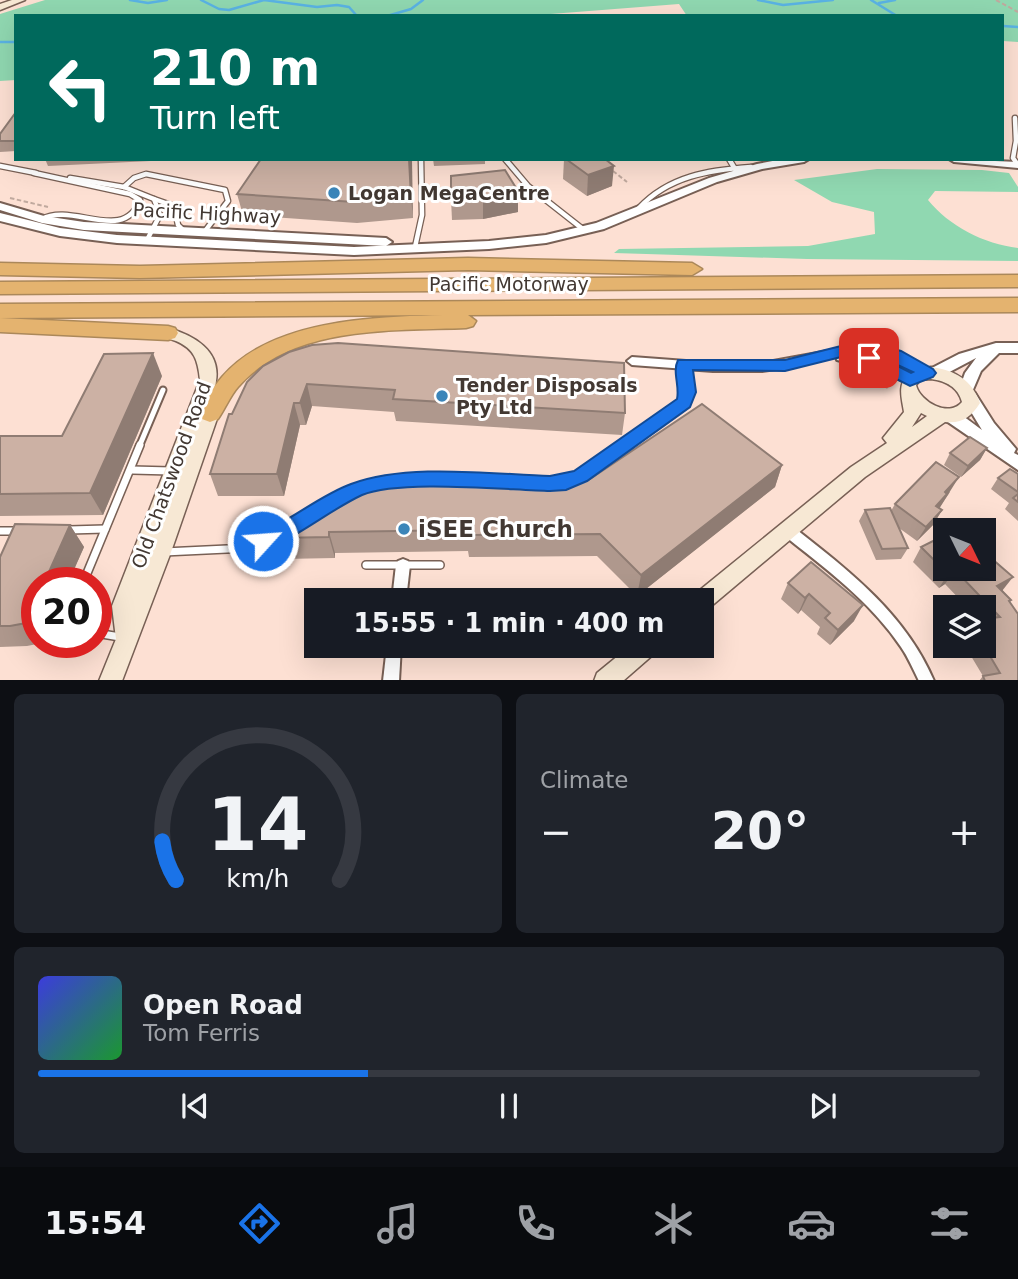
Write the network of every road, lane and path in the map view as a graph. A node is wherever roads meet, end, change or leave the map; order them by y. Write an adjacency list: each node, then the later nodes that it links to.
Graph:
1 (8, 0): 4 (main road)
2 (21, 0): 4 (main road)
3 (996, 0): 5 (path)
4 (0, 4)
5 (1018, 12)
6 (1015, 118): 12 (lane)
7 (421, 161): 27 (lane)
8 (507, 161): 24 (lane)
9 (730, 161): 15 (lane)
10 (792, 161): 15 (street, Pacific Highway)
11 (975, 161): 12 (street)
12 (1018, 165)
13 (0, 166): 16 (lane)
14 (611, 170): 17 (path)
15 (735, 170): 24 (street, Pacific Highway)
16 (34, 173): 18 (lane); 22 (lane)
17 (628, 182)
18 (124, 187): 19 (lane); 25 (lane)
19 (154, 199): 23 (lane); 26 (lane)
20 (0, 206): 22 (street, Pacific Highway)
21 (0, 217): 26 (street, Pacific Highway)
22 (42, 219): 26 (street, Pacific Highway)
23 (183, 230): 25 (street, Pacific Highway); 26 (street, Pacific Highway)
24 (584, 230): 27 (street, Pacific Highway)
25 (205, 231): 27 (street, Pacific Highway)
26 (151, 235): 27 (street, Pacific Highway)
27 (415, 247)
28 (0, 269): 29 (highway)
29 (1017, 281): 30 (highway, Pacific Motorway)
30 (0, 288)
31 (1018, 305): 32 (highway, Pacific Motorway)
32 (765, 306): 33 (highway, Pacific Motorway); 47 (highway)
33 (0, 311)
34 (0, 325): 35 (highway)
35 (168, 333): 51 (main road, Old Chatswood Road)
36 (997, 348): 37 (street); 41 (street); 46 (street)
37 (1018, 348)
38 (808, 360): 40 (street); 41 (street); 43 (street)
39 (632, 361): 40 (street)
40 (684, 364): 54 (lane)
41 (931, 373): 43 (main road); 46 (main road)
42 (860, 381): 44 (path)
43 (910, 387): 48 (main road); 52 (main road)
44 (889, 388)
45 (163, 390): 50 (lane)
46 (968, 393): 48 (main road); 49 (street)
47 (209, 413): 60 (main road, Old Chatswood Road)
48 (946, 415): 49 (street); 52 (main road)
49 (1018, 462)
50 (132, 470): 51 (lane); 55 (lane)
51 (174, 471): 68 (main road, Old Chatswood Road)
52 (858, 472): 57 (main road)
53 (375, 483): 60 (lane)
54 (550, 484)
55 (105, 529): 56 (lane); 64 (lane)
56 (65, 530)
57 (787, 530): 66 (main road); 74 (street)
58 (0, 531): 59 (lane)
59 (26, 531)
60 (161, 552): 68 (main road, Old Chatswood Road)
61 (366, 565): 62 (lane)
62 (403, 565): 63 (lane); 65 (street)
63 (440, 565)
64 (90, 567)
65 (400, 588)
66 (714, 591)
67 (112, 636): 68 (lane)
68 (126, 638): 71 (main road, Old Chatswood Road)
69 (393, 658): 72 (street)
70 (634, 658): 73 (main road)
71 (110, 680)
72 (391, 680)
73 (607, 680)
74 (926, 680)

